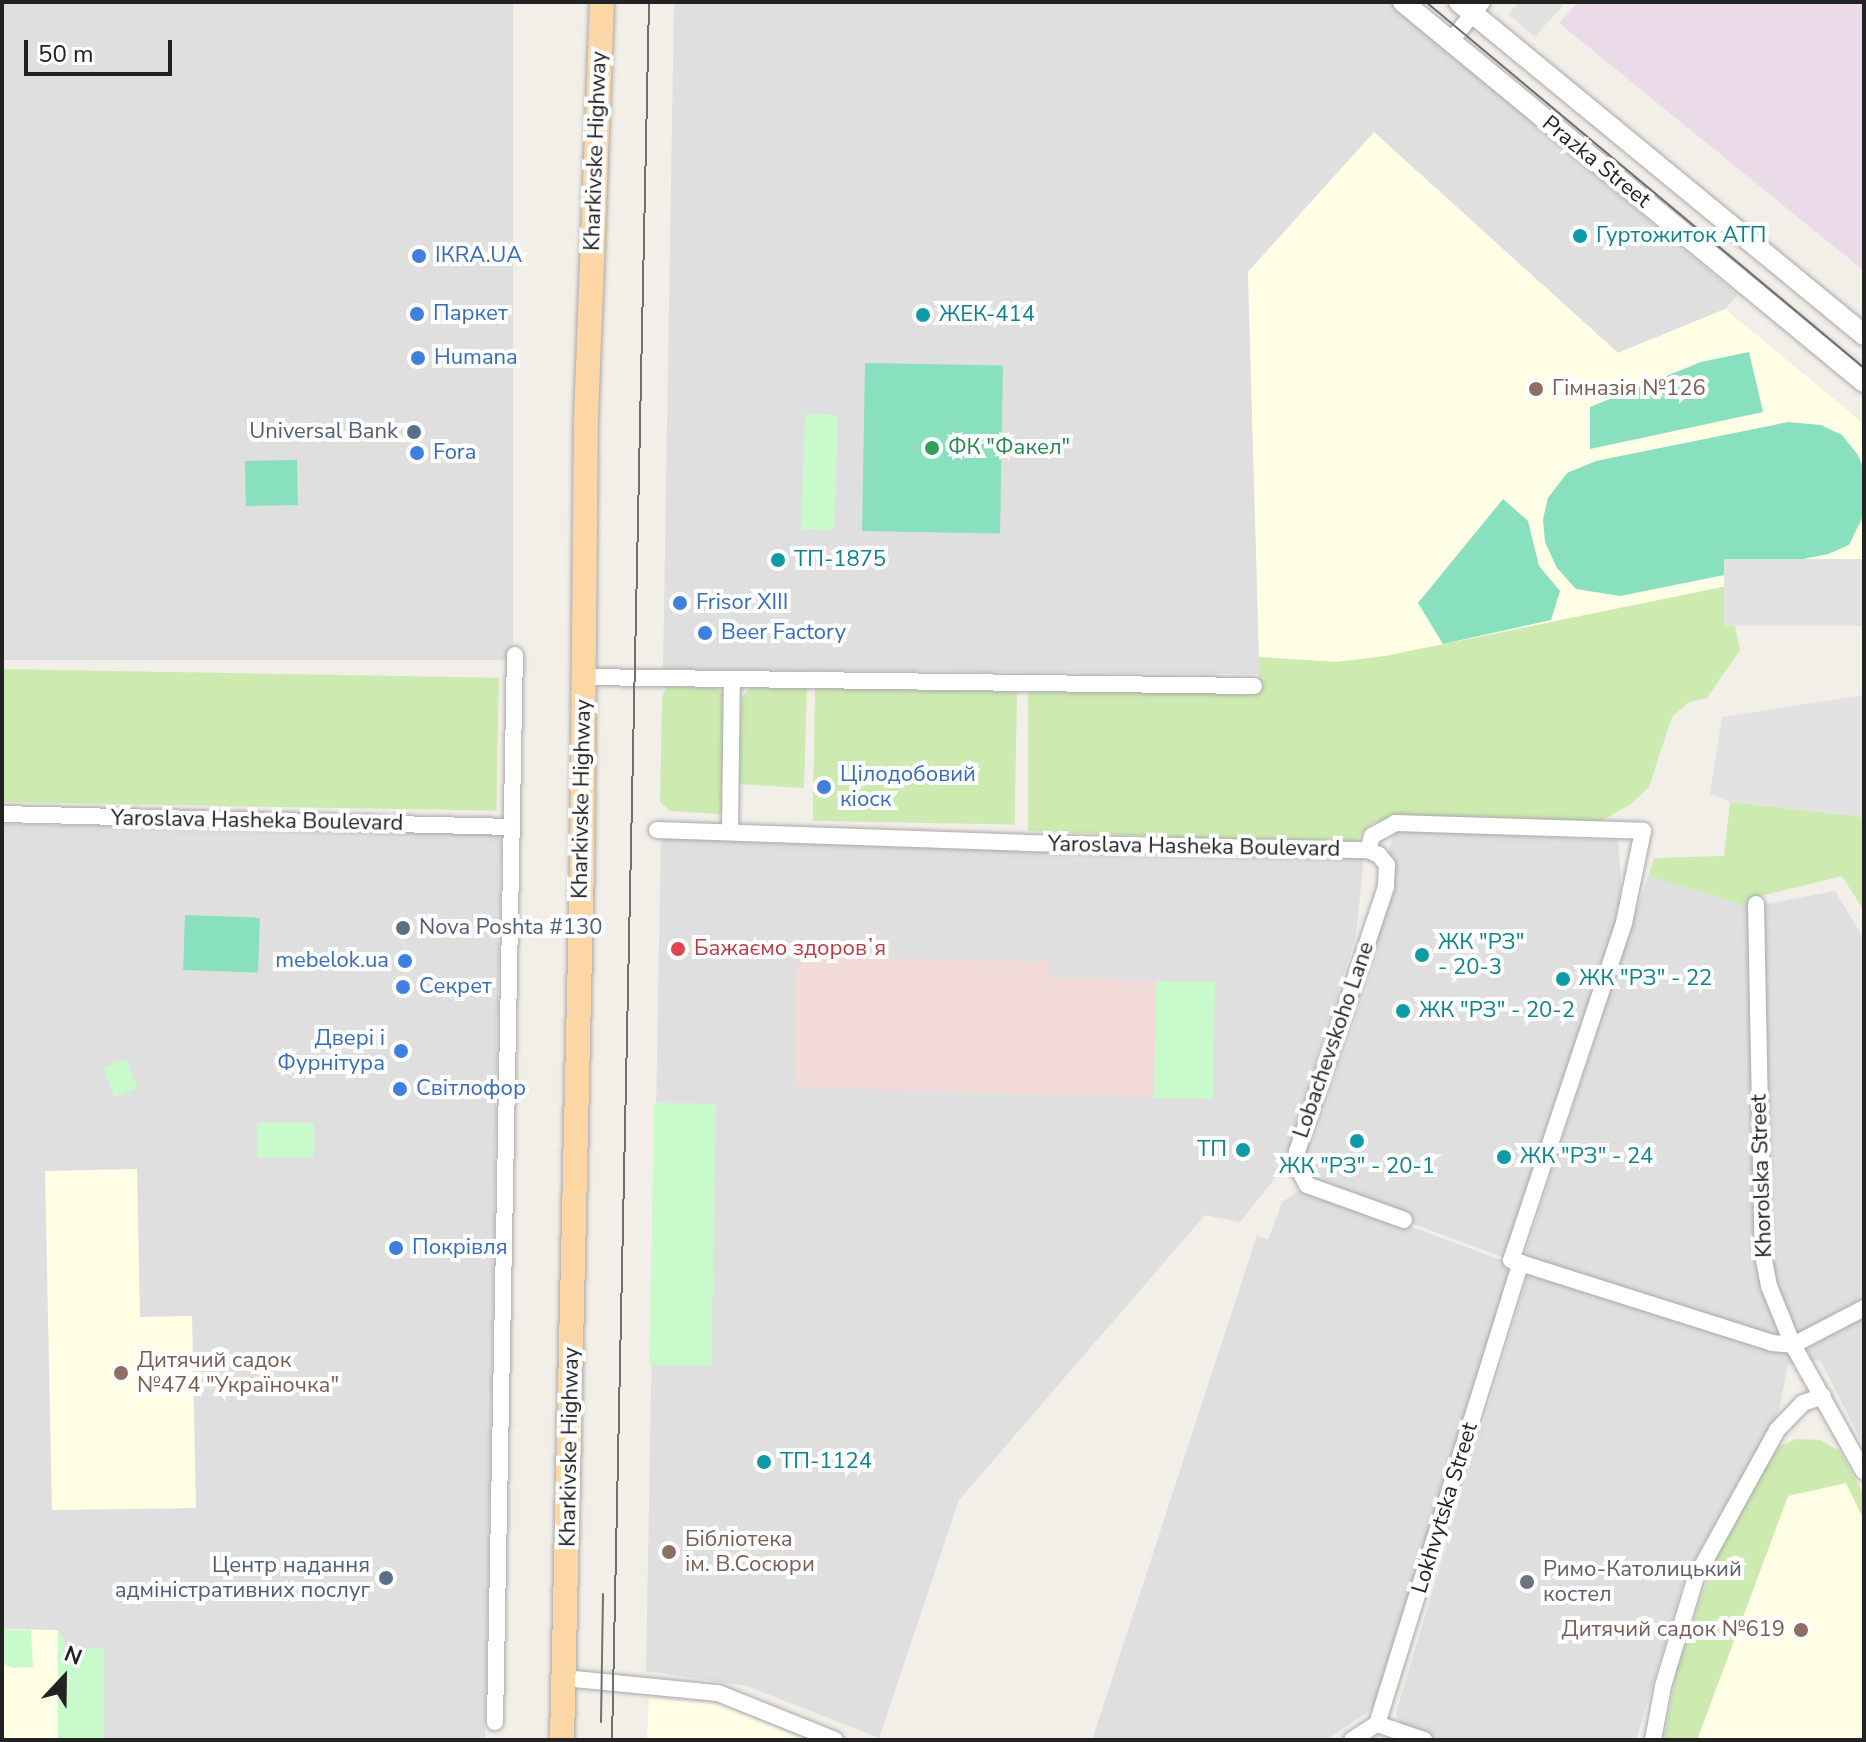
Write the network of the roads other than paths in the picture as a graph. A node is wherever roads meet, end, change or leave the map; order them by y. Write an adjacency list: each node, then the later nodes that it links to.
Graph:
1 (602, 2): 8 (main road, Kharkivske Highway)
2 (1403, 2): 4 (street, Prazka Street)
3 (1471, 6): 4 (street); 5 (street, Prazka Street)
4 (1451, 41): 6 (street, Prazka Street)
5 (1864, 335)
6 (1864, 382)
7 (515, 655): 12 (street)
8 (583, 677): 9 (street); 24 (main road, Kharkivske Highway)
9 (732, 679): 10 (street); 15 (street)
10 (1254, 686)
11 (2, 814): 12 (street, Yaroslava Hasheka Boulevard)
12 (512, 827): 25 (street)
13 (657, 830): 15 (street, Yaroslava Hasheka Boulevard)
14 (1643, 831): 16 (street, Yaroslava Hasheka Boulevard); 19 (street, Lokhvytska Street)
15 (730, 832): 16 (street, Yaroslava Hasheka Boulevard)
16 (1368, 850): 18 (street, Lobachevskoho Lane)
17 (1756, 904): 21 (street, Khorolska Street)
18 (1404, 1220)
19 (1516, 1262): 21 (street); 26 (street, Lokhvytska Street)
20 (1864, 1308): 21 (street)
21 (1793, 1345): 22 (street, Khorolska Street)
22 (1823, 1396): 23 (street, Khorolska Street); 31 (street)
23 (1864, 1472)
24 (564, 1678): 27 (main road, Kharkivske Highway); 28 (street)
25 (495, 1722)
26 (1377, 1724): 29 (street); 30 (street)
27 (562, 1740)
28 (835, 1740)
29 (1352, 1740)
30 (1424, 1740)
31 (1653, 1740)

